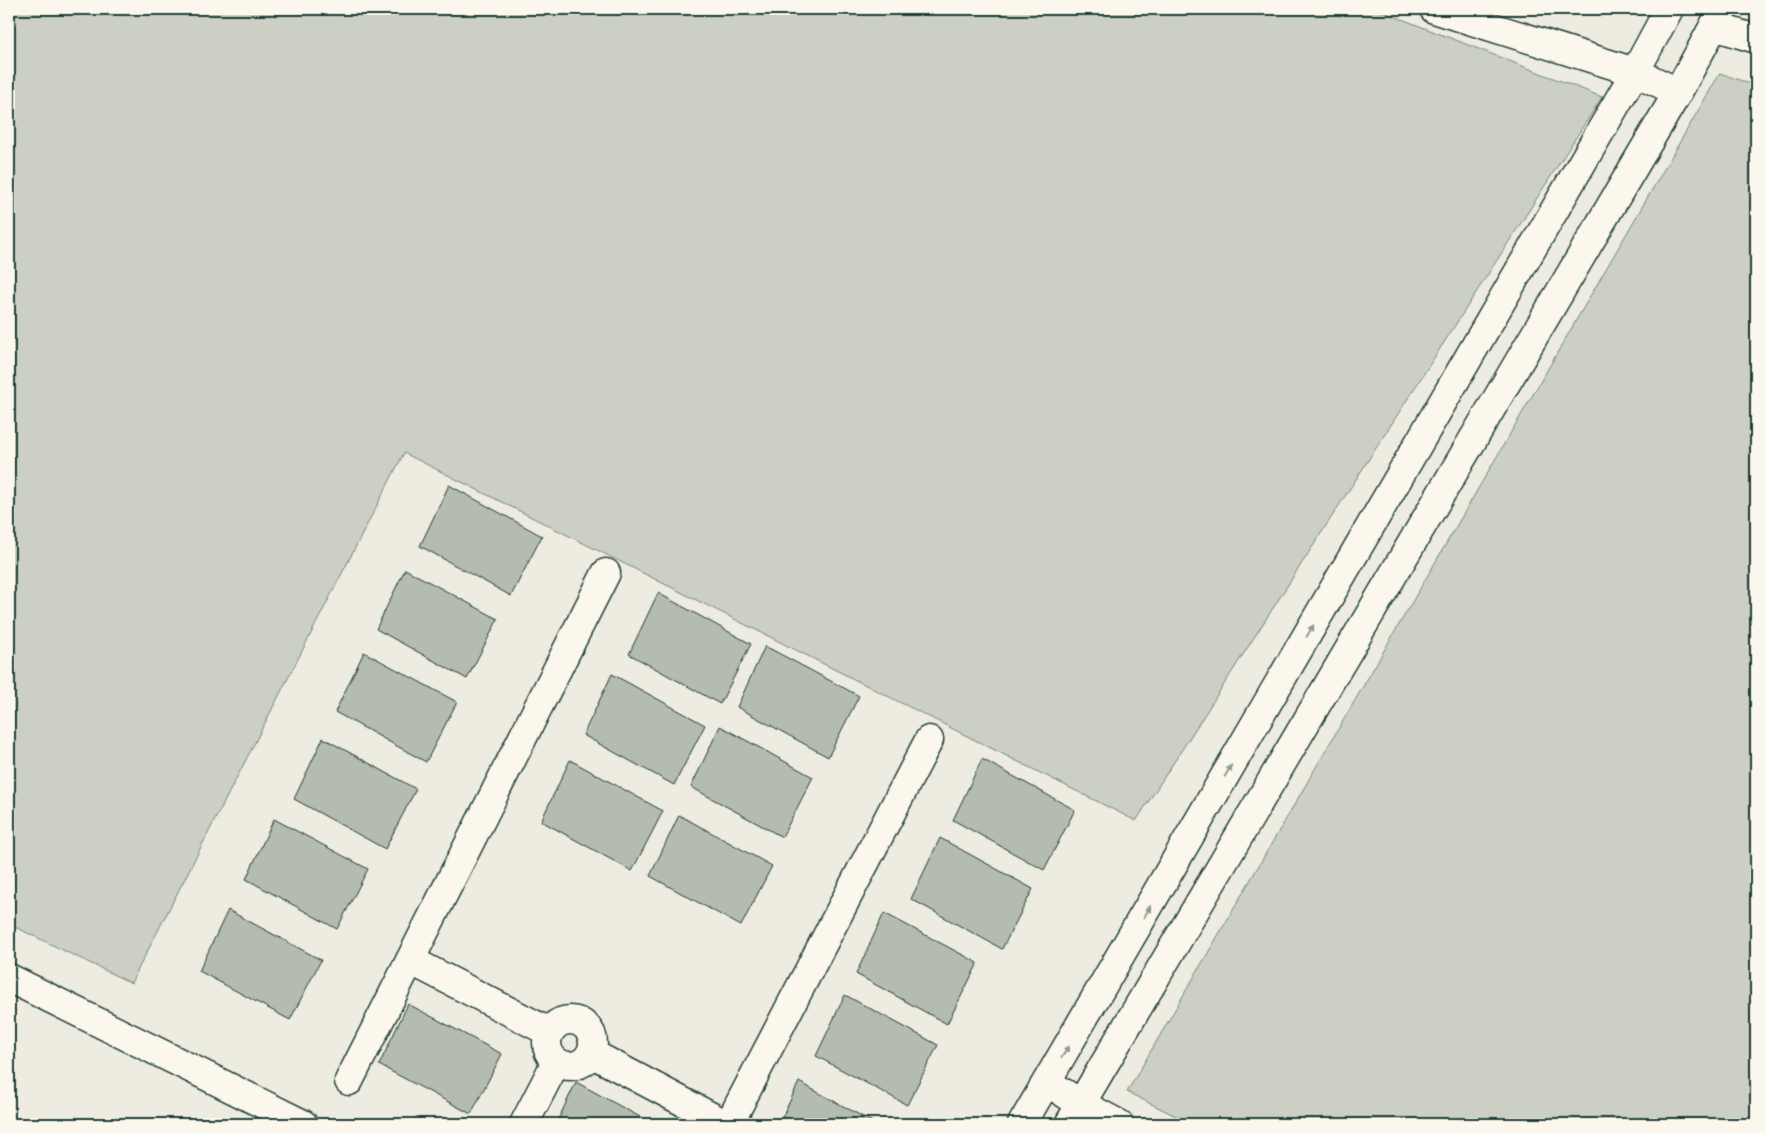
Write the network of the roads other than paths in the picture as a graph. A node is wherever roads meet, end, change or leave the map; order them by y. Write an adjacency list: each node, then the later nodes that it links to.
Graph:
1 (1434, 9): 5 (street)
2 (1669, 9): 5 (street)
3 (1719, 18): 4 (street); 6 (street)
4 (1756, 39)
5 (1635, 72): 6 (street); 15 (street, one-way to 5)
6 (1678, 92): 16 (street)
7 (606, 572): 9 (street)
8 (930, 740): 20 (street)
9 (410, 960): 11 (street); 14 (street)
10 (9, 978): 17 (street)
11 (549, 1032): 12 (street); 13 (street)
12 (591, 1053): 13 (street); 19 (street)
13 (556, 1062): 18 (street)
14 (349, 1080)
15 (1047, 1082): 16 (street); 21 (street)
16 (1075, 1114): 22 (street)
17 (303, 1124)
18 (524, 1124)
19 (725, 1124)
20 (729, 1124)
21 (1022, 1124)
22 (1119, 1124)

